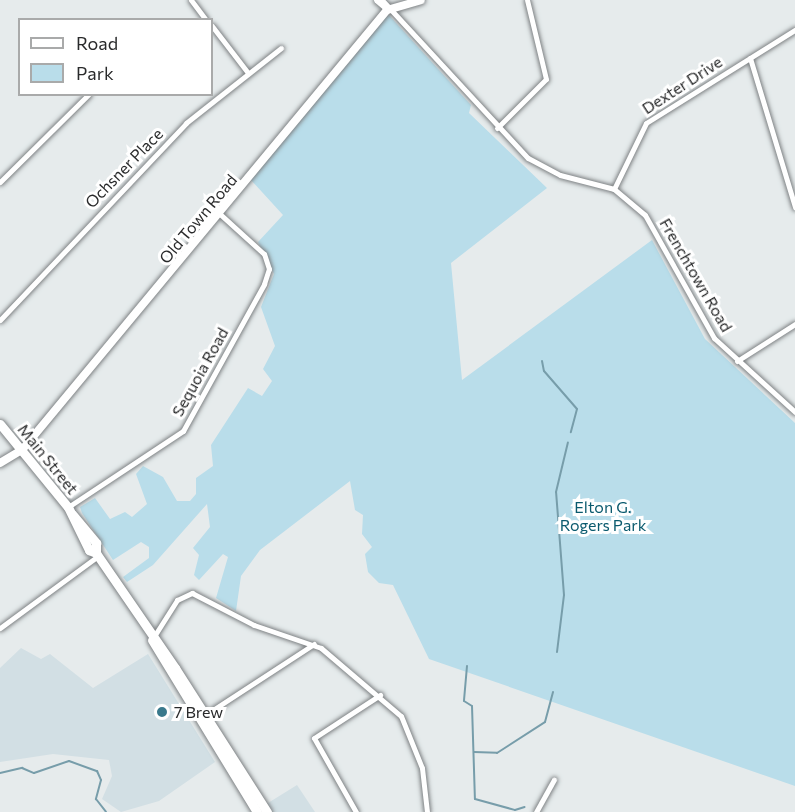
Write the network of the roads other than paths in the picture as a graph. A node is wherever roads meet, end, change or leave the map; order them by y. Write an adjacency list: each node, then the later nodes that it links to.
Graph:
1 (191, 0): 7 (street)
2 (376, 0): 6 (street)
3 (382, 0): 6 (street, Frenchtown Road)
4 (421, 0): 6 (main road)
5 (527, 0): 14 (street)
6 (387, 10): 14 (street, Frenchtown Road); 18 (main road, Old Town Road)
7 (204, 18)
8 (213, 27): 12 (street)
9 (795, 30): 11 (street, Dexter Drive)
10 (281, 48): 12 (street, Ochsner Place)
11 (750, 58): 16 (street, Dexter Drive); 17 (street)
12 (248, 73): 19 (street, Ochsner Place)
13 (87, 96): 15 (street)
14 (497, 129): 16 (street, Frenchtown Road)
15 (0, 182)
16 (614, 189): 21 (street, Frenchtown Road)
17 (795, 207)
18 (220, 214): 24 (main road, Old Town Road); 26 (street, Sequoia Road)
19 (0, 320)
20 (795, 324): 21 (street)
21 (736, 361): 22 (street, Frenchtown Road)
22 (795, 412)
23 (0, 424): 24 (main road, Main Street)
24 (22, 450): 25 (main road, Old Town Road); 26 (main road, Main Street)
25 (0, 463)
26 (70, 511): 27 (main road, Main Street)
27 (97, 554): 28 (street); 29 (main road, Main Street)
28 (0, 628)
29 (152, 639): 30 (street); 32 (main road, Main Street)
30 (314, 644): 31 (street); 32 (street)
31 (380, 695): 37 (street); 38 (street)
32 (202, 717): 34 (main road, Main Street)
33 (554, 780): 39 (street)
34 (243, 782): 35 (main road, Main Street); 36 (main road, Main Street)
35 (257, 812)
36 (267, 812)
37 (356, 812)
38 (427, 812)
39 (536, 812)

